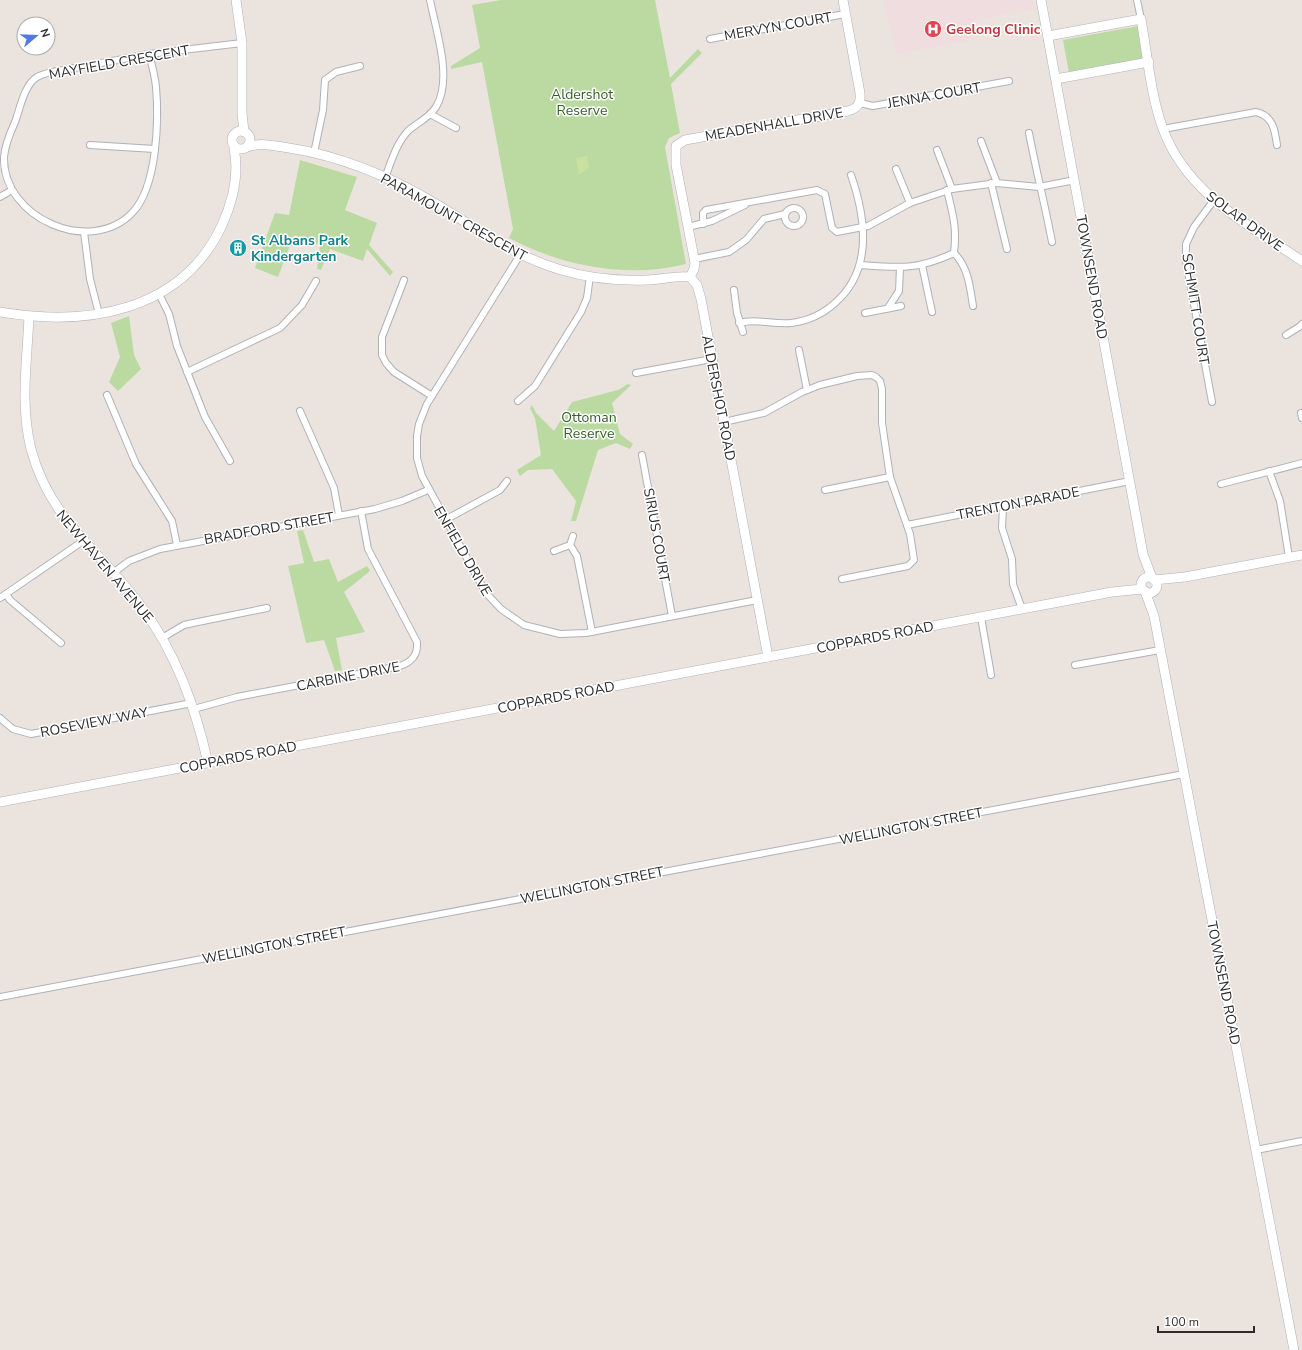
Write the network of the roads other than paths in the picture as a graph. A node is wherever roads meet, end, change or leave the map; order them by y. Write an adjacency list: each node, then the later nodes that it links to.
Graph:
1 (236, 0): 10 (street)
2 (430, 0): 17 (street)
3 (843, 0): 6 (street, MEADENHALL DRIVE)
4 (1042, 0): 8 (street, TOWNSEND ROAD)
5 (1137, 0): 7 (street)
6 (845, 14): 9 (street, MERVYN COURT); 16 (street, MEADENHALL DRIVE)
7 (1141, 18): 8 (street); 12 (street, SOLAR DRIVE)
8 (1048, 36): 14 (street, TOWNSEND ROAD)
9 (710, 39)
10 (242, 43): 11 (street, MAYFIELD CRESCENT); 21 (street)
11 (149, 54): 28 (street); 38 (street, MAYFIELD CRESCENT)
12 (1149, 62): 14 (street); 19 (street, SOLAR DRIVE)
13 (360, 66): 30 (street)
14 (1056, 79): 35 (street, TOWNSEND ROAD)
15 (1009, 81): 16 (street, JENNA COURT)
16 (860, 103): 48 (street, MEADENHALL DRIVE)
17 (430, 114): 18 (street); 34 (street)
18 (456, 128)
19 (1163, 129): 25 (street); 41 (street, SOLAR DRIVE)
20 (1029, 133): 37 (street)
21 (243, 134): 24 (street, PARAMOUNT CRESCENT); 26 (street); 27 (street)
22 (981, 142): 36 (street)
23 (90, 145): 28 (street)
24 (268, 145): 27 (street, PARAMOUNT CRESCENT); 30 (street, PARAMOUNT CRESCENT)
25 (1277, 145)
26 (234, 148): 27 (street); 31 (street)
27 (246, 148): 31 (street)
28 (154, 149): 50 (street)
29 (937, 150): 39 (street)
30 (314, 153): 34 (street, PARAMOUNT CRESCENT)
31 (236, 166): 65 (street)
32 (896, 169): 42 (street)
33 (851, 175): 49 (street)
34 (385, 178): 54 (street, PARAMOUNT CRESCENT)
35 (1075, 180): 37 (street); 95 (street, TOWNSEND ROAD)
36 (994, 183): 37 (street); 39 (street); 52 (street)
37 (1039, 187): 51 (street)
38 (12, 190): 40 (street); 50 (street, MAYFIELD CRESCENT)
39 (950, 190): 42 (street); 53 (street)
40 (0, 198)
41 (1214, 200): 55 (street, SOLAR DRIVE); 86 (street, SCHMITT COURT)
42 (910, 203): 49 (street)
43 (748, 204): 44 (street); 45 (street); 49 (street)
44 (727, 206): 45 (street); 47 (street)
45 (728, 214): 47 (street)
46 (785, 214): 56 (street)
47 (703, 224): 48 (street)
48 (688, 227): 56 (street)
49 (863, 228): 57 (street)
50 (84, 232): 72 (street)
51 (1052, 242)
52 (1007, 249)
53 (954, 253): 58 (street); 67 (street)
54 (520, 255): 60 (street, PARAMOUNT CRESCENT); 84 (street, ENFIELD DRIVE)
55 (1301, 257)
56 (694, 259): 61 (street)
57 (860, 265): 59 (street); 74 (street)
58 (922, 266): 59 (street); 70 (street)
59 (900, 267): 68 (street)
60 (590, 276): 61 (street, PARAMOUNT CRESCENT); 85 (street)
61 (690, 277): 79 (street, ALDERSHOT ROAD)
62 (404, 280): 84 (street)
63 (316, 281): 80 (street)
64 (734, 290): 74 (street)
65 (159, 294): 72 (street); 80 (street)
66 (901, 306): 68 (street)
67 (973, 306)
68 (888, 308): 71 (street)
69 (0, 312): 73 (street)
70 (932, 312)
71 (865, 313)
72 (99, 314): 73 (street)
73 (29, 317): 105 (street, NEWHAVEN AVENUE)
74 (739, 323): 76 (street)
75 (1302, 324): 77 (street)
76 (743, 332)
77 (1286, 334)
78 (799, 350): 82 (street)
79 (712, 359): 81 (street); 88 (street, ALDERSHOT ROAD)
80 (187, 372): 90 (street)
81 (636, 373)
82 (807, 390): 88 (street); 93 (street)
83 (106, 395): 106 (street)
84 (432, 396): 97 (street, ENFIELD DRIVE)
85 (518, 401)
86 (1212, 402)
87 (300, 410): 101 (street)
88 (724, 422): 116 (street, ALDERSHOT ROAD)
89 (642, 455): 119 (street, SIRIUS COURT)
90 (230, 461)
91 (1302, 463): 92 (street)
92 (1269, 471): 96 (street); 110 (street)
93 (890, 477): 98 (street); 103 (street)
94 (507, 481): 102 (street)
95 (1130, 481): 99 (street, TRENTON PARADE); 113 (street, TOWNSEND ROAD)
96 (1221, 484)
97 (428, 490): 100 (street, BRADFORD STREET); 102 (street, ENFIELD DRIVE)
98 (825, 490)
99 (1003, 506): 103 (street, TRENTON PARADE); 118 (street)
100 (360, 511): 101 (street, BRADFORD STREET); 128 (street, CARBINE DRIVE)
101 (339, 515): 106 (street, BRADFORD STREET)
102 (445, 520): 121 (street, ENFIELD DRIVE)
103 (907, 525): 112 (street)
104 (573, 536): 107 (street)
105 (83, 541): 111 (street, NEWHAVEN AVENUE); 114 (street)
106 (177, 545): 111 (street, BRADFORD STREET)
107 (570, 545): 108 (street); 121 (street)
108 (554, 551)
109 (1302, 555): 110 (street, COPPARDS ROAD)
110 (1289, 557): 113 (street, COPPARDS ROAD)
111 (113, 573): 122 (street, NEWHAVEN AVENUE)
112 (842, 579)
113 (1148, 585): 118 (street, COPPARDS ROAD); 124 (street, TOWNSEND ROAD)
114 (6, 594): 115 (street); 123 (street)
115 (0, 598)
116 (757, 600): 119 (street, ENFIELD DRIVE); 125 (street, ALDERSHOT ROAD)
117 (267, 608): 122 (street)
118 (1022, 609): 120 (street, COPPARDS ROAD)
119 (672, 616): 121 (street, ENFIELD DRIVE)
120 (981, 617): 125 (street, COPPARDS ROAD); 127 (street)
121 (592, 632)
122 (162, 638): 128 (street, NEWHAVEN AVENUE)
123 (61, 643)
124 (1160, 650): 126 (street); 131 (street, TOWNSEND ROAD)
125 (768, 657): 130 (street, COPPARDS ROAD)
126 (1075, 665)
127 (991, 675)
128 (193, 706): 129 (street, ROSEVIEW WAY); 130 (street, NEWHAVEN AVENUE)
129 (0, 718)
130 (208, 763): 132 (street, COPPARDS ROAD)
131 (1184, 774): 133 (street, WELLINGTON STREET); 135 (street, TOWNSEND ROAD)
132 (0, 802)
133 (0, 997)
134 (1302, 1141): 135 (street)
135 (1256, 1150): 136 (street, TOWNSEND ROAD)
136 (1294, 1350)

